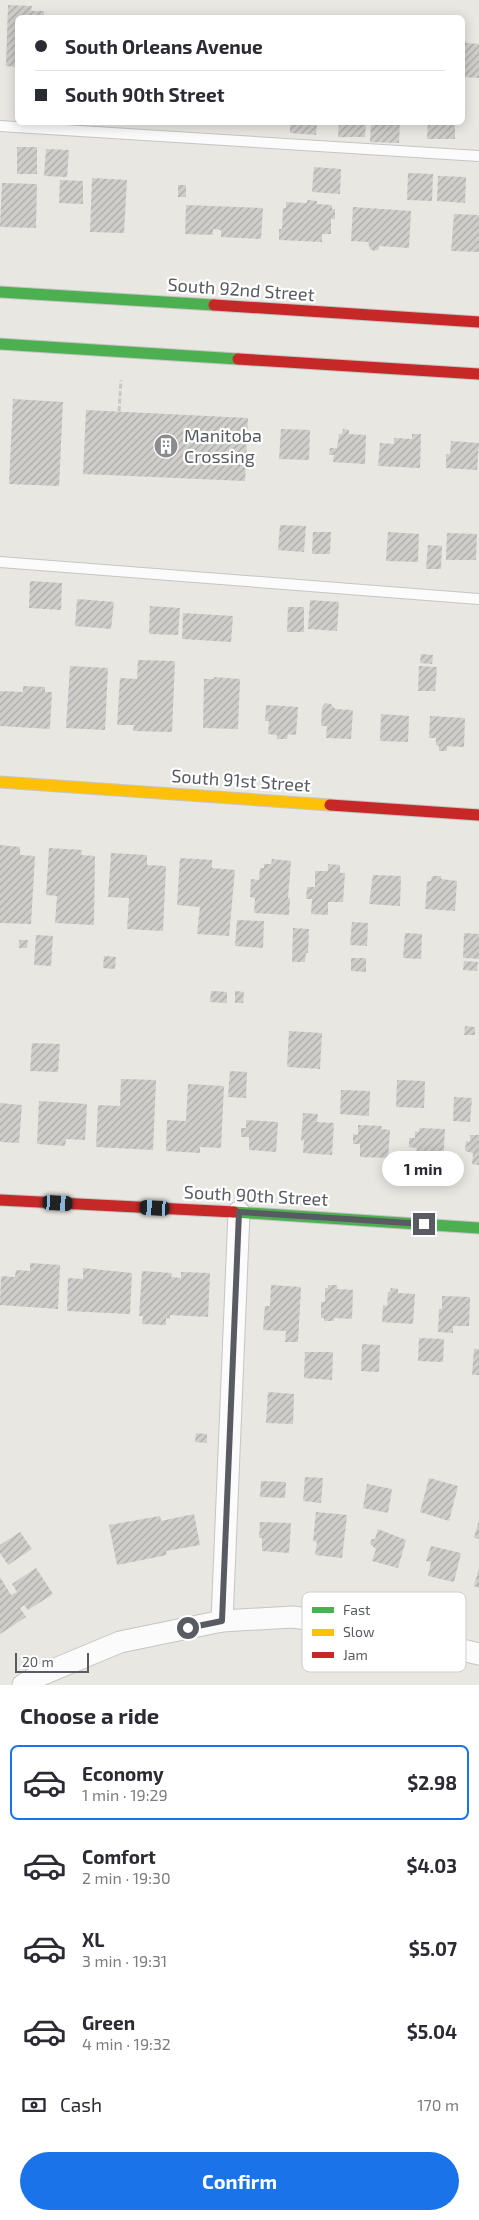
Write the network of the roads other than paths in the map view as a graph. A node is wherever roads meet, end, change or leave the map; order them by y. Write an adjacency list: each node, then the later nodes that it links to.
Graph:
1 (0, 126): 2 (lane)
2 (479, 156)
3 (0, 292): 4 (street, South 92nd Street)
4 (479, 322)
5 (0, 344): 6 (street)
6 (479, 374)
7 (0, 562): 8 (lane)
8 (479, 599)
9 (0, 782): 10 (street, South 91st Street)
10 (479, 815)
11 (0, 1200): 12 (street, South 90th Street)
12 (239, 1212): 13 (street, South 90th Street); 15 (street)
13 (479, 1228)
14 (302, 1618): 15 (street)
15 (222, 1621): 18 (street)
16 (466, 1651): 17 (street)
17 (479, 1654)
18 (23, 1685)

